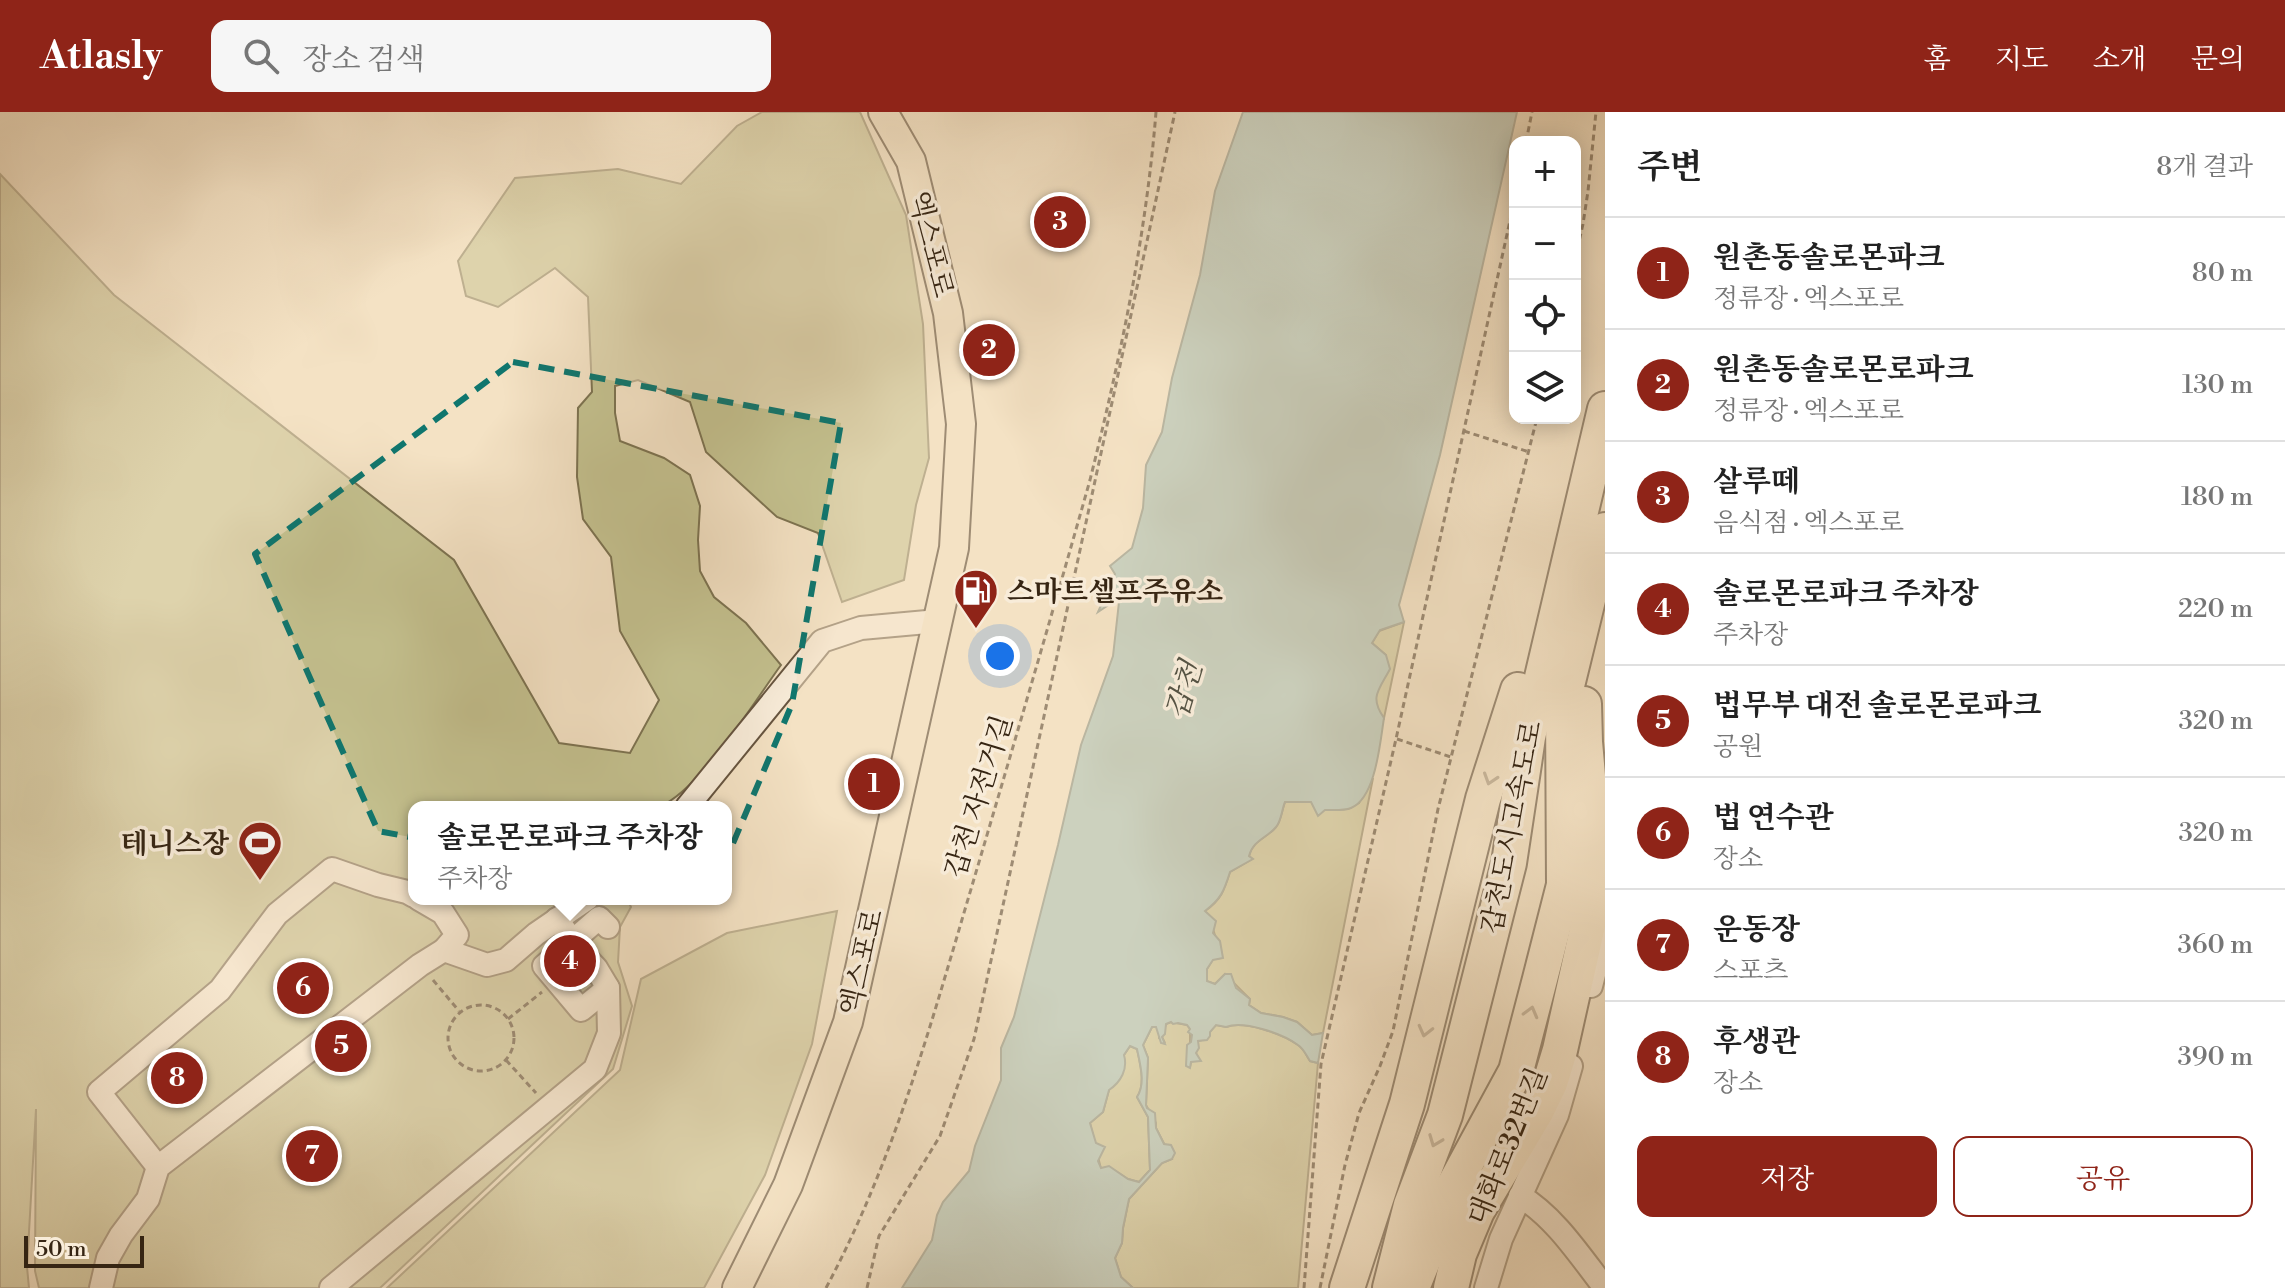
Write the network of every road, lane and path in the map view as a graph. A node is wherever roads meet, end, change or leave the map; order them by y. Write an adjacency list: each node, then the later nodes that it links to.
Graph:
1 (883, 112): 15 (main road, 엑스포로)
2 (1156, 112): 39 (path, 갑천 자전거길)
3 (1175, 112): 40 (path)
4 (1532, 112): 6 (path)
5 (1596, 112): 8 (path)
6 (1527, 136)
7 (1513, 208): 11 (path)
8 (1581, 230)
9 (1601, 423): 43 (highway, one-way to 43); 44 (highway, 갑천도시고속도로, one-way to 44)
10 (1536, 424): 12 (path)
11 (1464, 431): 12 (path); 16 (path)
12 (1529, 452): 17 (path)
13 (1605, 530): 14 (highway, 갑천도시고속도로)
14 (1597, 564): 45 (highway, 갑천도시고속도로, one-way to 14); 46 (highway)
15 (938, 621): 18 (street); 38 (main road, 엑스포로)
16 (1396, 739): 17 (path); 41 (path)
17 (1451, 757): 42 (path)
18 (692, 801)
19 (408, 893): 34 (street)
20 (429, 905): 26 (street)
21 (578, 905): 22 (street)
22 (557, 919): 25 (street); 26 (street)
23 (608, 927): 25 (street)
24 (1605, 932): 35 (street, 대화로32번길)
25 (573, 941): 28 (street); 28 (street)
26 (444, 950): 27 (street)
27 (420, 965): 30 (path); 34 (street)
28 (608, 988): 33 (street)
29 (542, 992): 31 (path)
30 (460, 1013): 31 (path); 32 (path)
31 (508, 1019): 32 (path)
32 (506, 1060): 33 (path)
33 (549, 1108): 37 (street)
34 (158, 1167): 36 (street)
35 (1520, 1196): 47 (street, 대화로32번길); 48 (street)
36 (101, 1288)
37 (331, 1288)
38 (737, 1288)
39 (826, 1288)
40 (867, 1288)
41 (1304, 1288)
42 (1320, 1288)
43 (1347, 1288)
44 (1390, 1288)
45 (1412, 1288)
46 (1451, 1288)
47 (1486, 1288)
48 (1605, 1288)

